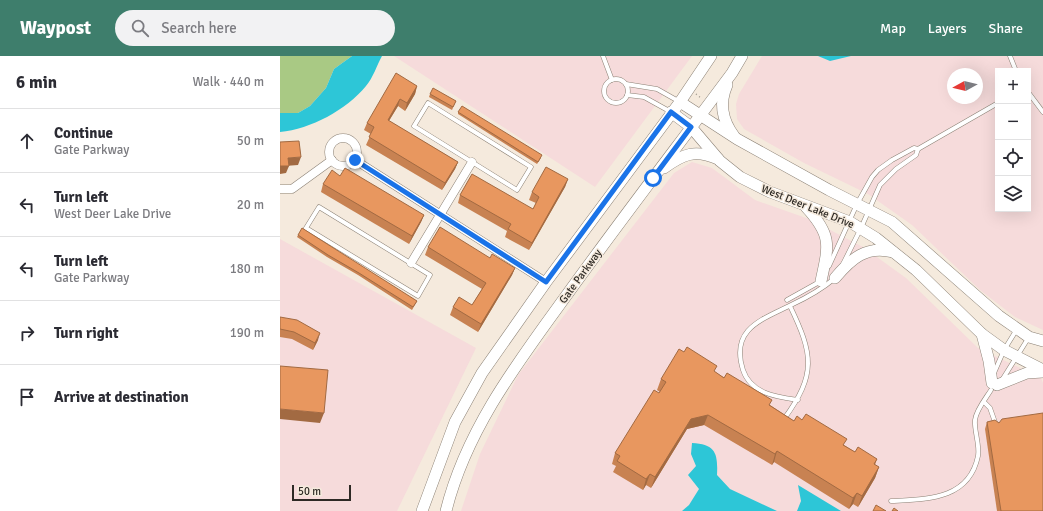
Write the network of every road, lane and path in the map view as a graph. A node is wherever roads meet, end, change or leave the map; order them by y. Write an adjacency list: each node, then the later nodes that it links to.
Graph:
1 (603, 56): 7 (lane)
2 (711, 56): 13 (main road)
3 (742, 56): 6 (main road, Gate Parkway)
4 (1010, 56): 5 (lane)
5 (1015, 68)
6 (732, 73): 17 (main road, Gate Parkway); 19 (main road)
7 (612, 80): 8 (lane); 10 (lane)
8 (626, 84): 10 (lane); 13 (lane)
9 (696, 94): 12 (path)
10 (627, 95): 15 (lane)
11 (1031, 96): 16 (lane)
12 (701, 98)
13 (680, 102): 15 (main road); 17 (main road, West Deer Lake Drive)
14 (996, 104): 20 (lane)
15 (671, 112): 18 (main road, West Deer Lake Drive); 39 (main road)
16 (1043, 112)
17 (700, 116): 18 (main road, Gate Parkway); 19 (main road, West Deer Lake Drive)
18 (691, 127): 24 (main road, West Deer Lake Drive); 27 (main road, Gate Parkway)
19 (737, 139): 29 (main road, West Deer Lake Drive)
20 (918, 149): 21 (lane); 26 (lane)
21 (901, 155): 26 (lane); 29 (lane)
22 (332, 160): 23 (street); 23 (street); 28 (street)
23 (355, 160): 32 (street)
24 (720, 161): 27 (main road); 30 (main road, West Deer Lake Drive)
25 (472, 162): 25 (lane); 32 (street)
26 (905, 163): 31 (lane)
27 (653, 178): 56 (main road, Gate Parkway)
28 (280, 189)
29 (856, 204): 31 (main road, West Deer Lake Drive); 33 (lane)
30 (805, 205): 33 (main road, West Deer Lake Drive); 38 (main road)
31 (868, 210): 34 (lane); 42 (main road, West Deer Lake Drive)
32 (440, 214): 36 (street); 39 (street)
33 (850, 222): 34 (main road, West Deer Lake Drive); 38 (lane)
34 (861, 228): 35 (main road, West Deer Lake Drive); 37 (lane)
35 (895, 252): 37 (main road); 43 (main road, West Deer Lake Drive)
36 (411, 263): 36 (lane)
37 (835, 278): 41 (lane)
38 (821, 281): 40 (lane)
39 (546, 282): 55 (main road)
40 (787, 300)
41 (790, 306): 50 (lane); 50 (lane)
42 (1017, 329): 44 (main road, West Deer Lake Drive); 46 (lane)
43 (982, 334): 46 (main road, West Deer Lake Drive); 49 (main road)
44 (1029, 337): 45 (main road, West Deer Lake Drive); 47 (lane)
45 (1043, 341)
46 (1004, 350): 47 (main road, West Deer Lake Drive); 49 (lane)
47 (1016, 356): 48 (main road, West Deer Lake Drive); 49 (lane)
48 (1043, 371): 49 (main road)
49 (993, 386): 51 (lane)
50 (798, 400): 52 (lane)
51 (984, 402): 53 (lane); 54 (lane)
52 (783, 421)
53 (996, 427)
54 (892, 501)
55 (422, 511)
56 (446, 511)

